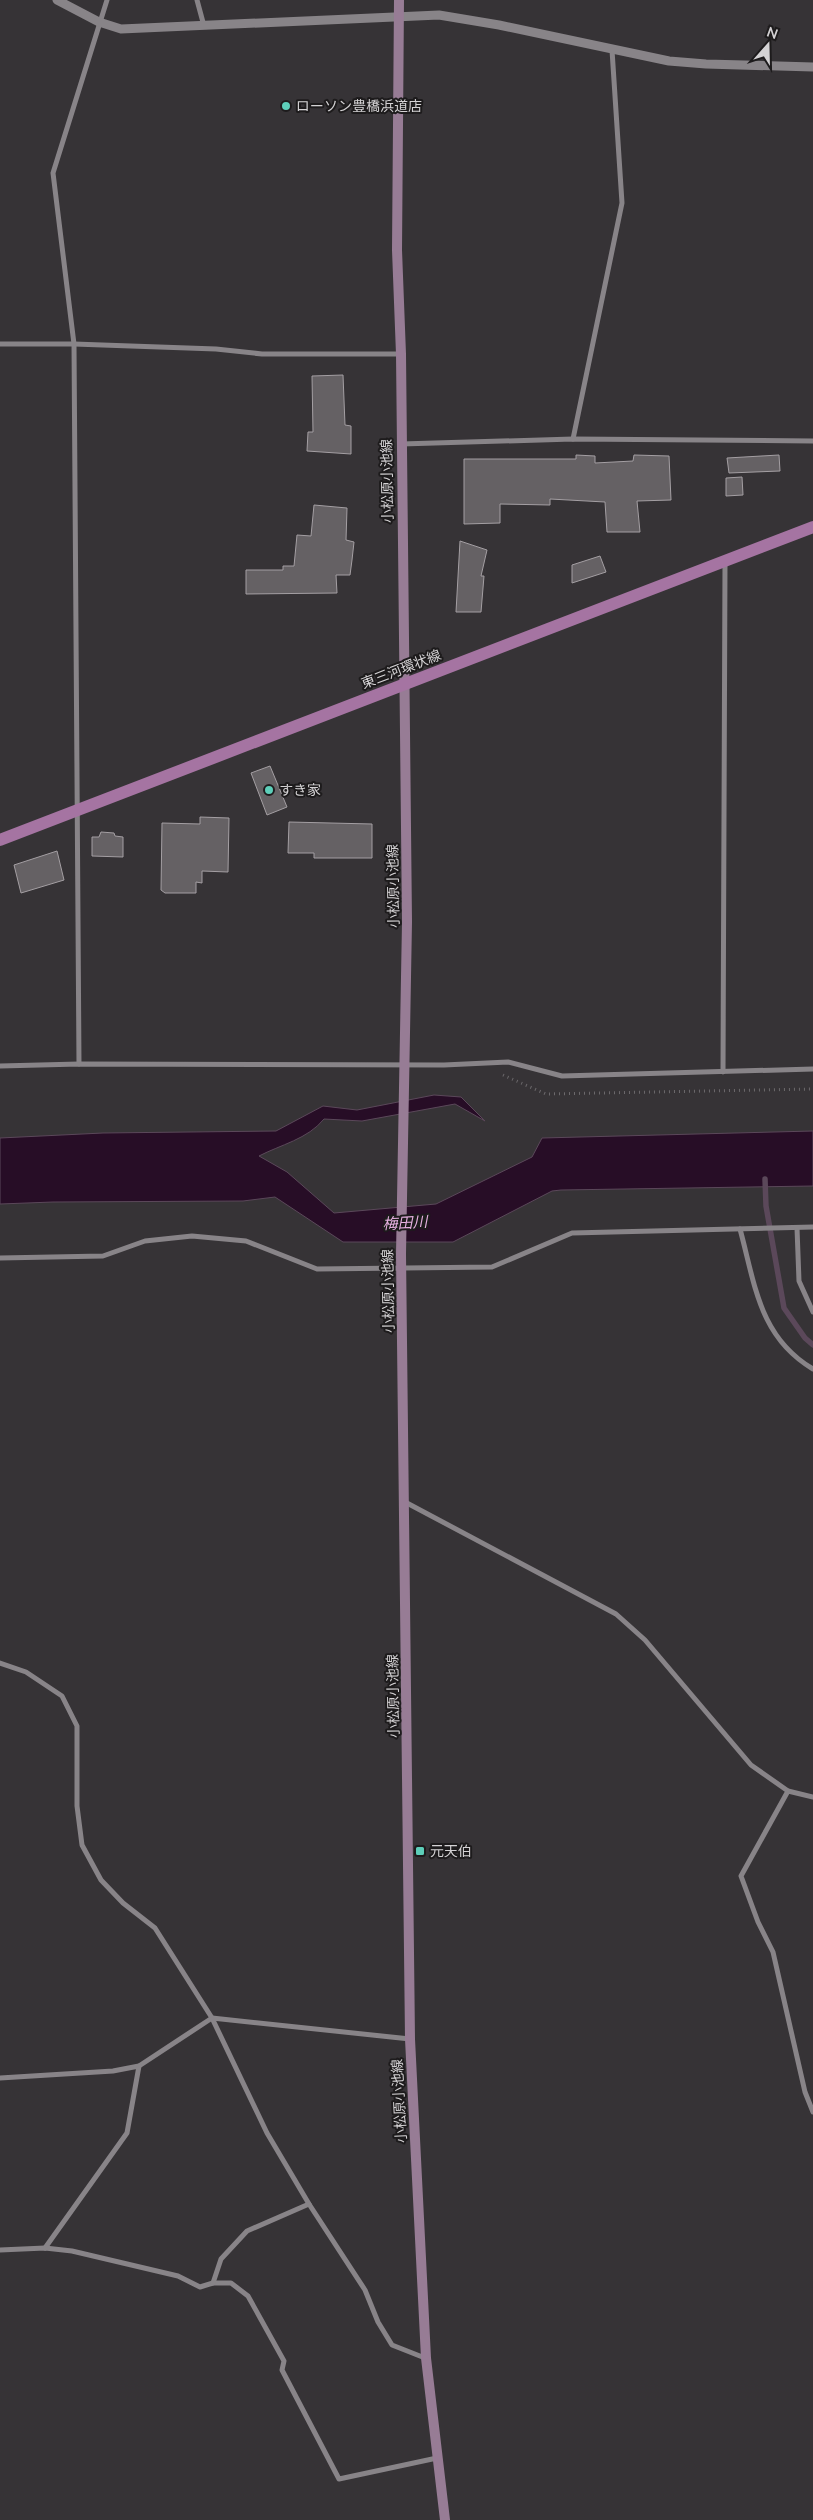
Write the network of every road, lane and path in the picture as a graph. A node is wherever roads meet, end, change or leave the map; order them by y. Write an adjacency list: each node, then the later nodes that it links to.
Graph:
1 (57, 0): 6 (street)
2 (106, 0): 6 (street)
3 (197, 0): 7 (street)
4 (399, 0): 5 (main road, 小松原小池線)
5 (398, 16): 7 (street); 8 (street); 12 (main road, 小松原小池線)
6 (99, 22): 7 (street); 11 (street)
7 (204, 26)
8 (612, 50): 9 (street); 13 (street)
9 (813, 67)
10 (0, 344): 11 (street)
11 (74, 344): 12 (street); 19 (street)
12 (401, 354): 15 (main road, 小松原小池線)
13 (573, 440): 14 (street); 15 (street)
14 (813, 442)
15 (401, 444): 18 (main road, 小松原小池線)
16 (813, 527): 17 (main road, 東三河環状線)
17 (725, 561): 18 (main road, 東三河環状線); 26 (street)
18 (404, 683): 19 (main road, 東三河環状線); 22 (main road, 小松原小池線)
19 (77, 812): 20 (main road, 東三河環状線); 21 (street)
20 (0, 840)
21 (79, 1064): 22 (street); 24 (street)
22 (404, 1064): 23 (street); 32 (main road, 小松原小池線)
23 (478, 1064): 26 (street); 27 (path)
24 (0, 1066)
25 (813, 1069): 26 (street)
26 (723, 1072)
27 (813, 1089)
28 (813, 1227): 29 (street)
29 (797, 1228): 30 (street); 33 (street)
30 (740, 1229): 32 (street); 34 (street)
31 (0, 1258): 32 (street)
32 (401, 1269): 35 (main road, 小松原小池線)
33 (813, 1312)
34 (813, 1369)
35 (404, 1502): 37 (street); 40 (main road, 小松原小池線)
36 (0, 1663): 39 (street)
37 (788, 1791): 38 (street); 43 (street)
38 (813, 1797)
39 (212, 2018): 40 (street); 41 (street); 44 (street)
40 (410, 2039): 48 (main road, 小松原小池線)
41 (139, 2066): 42 (street); 45 (street)
42 (0, 2078)
43 (813, 2112)
44 (309, 2204): 47 (street); 48 (street)
45 (45, 2248): 46 (street); 47 (street)
46 (0, 2250)
47 (213, 2283): 49 (street)
48 (426, 2358): 49 (main road, 小松原小池線)
49 (438, 2458): 50 (main road, 小松原小池線)
50 (445, 2520)

